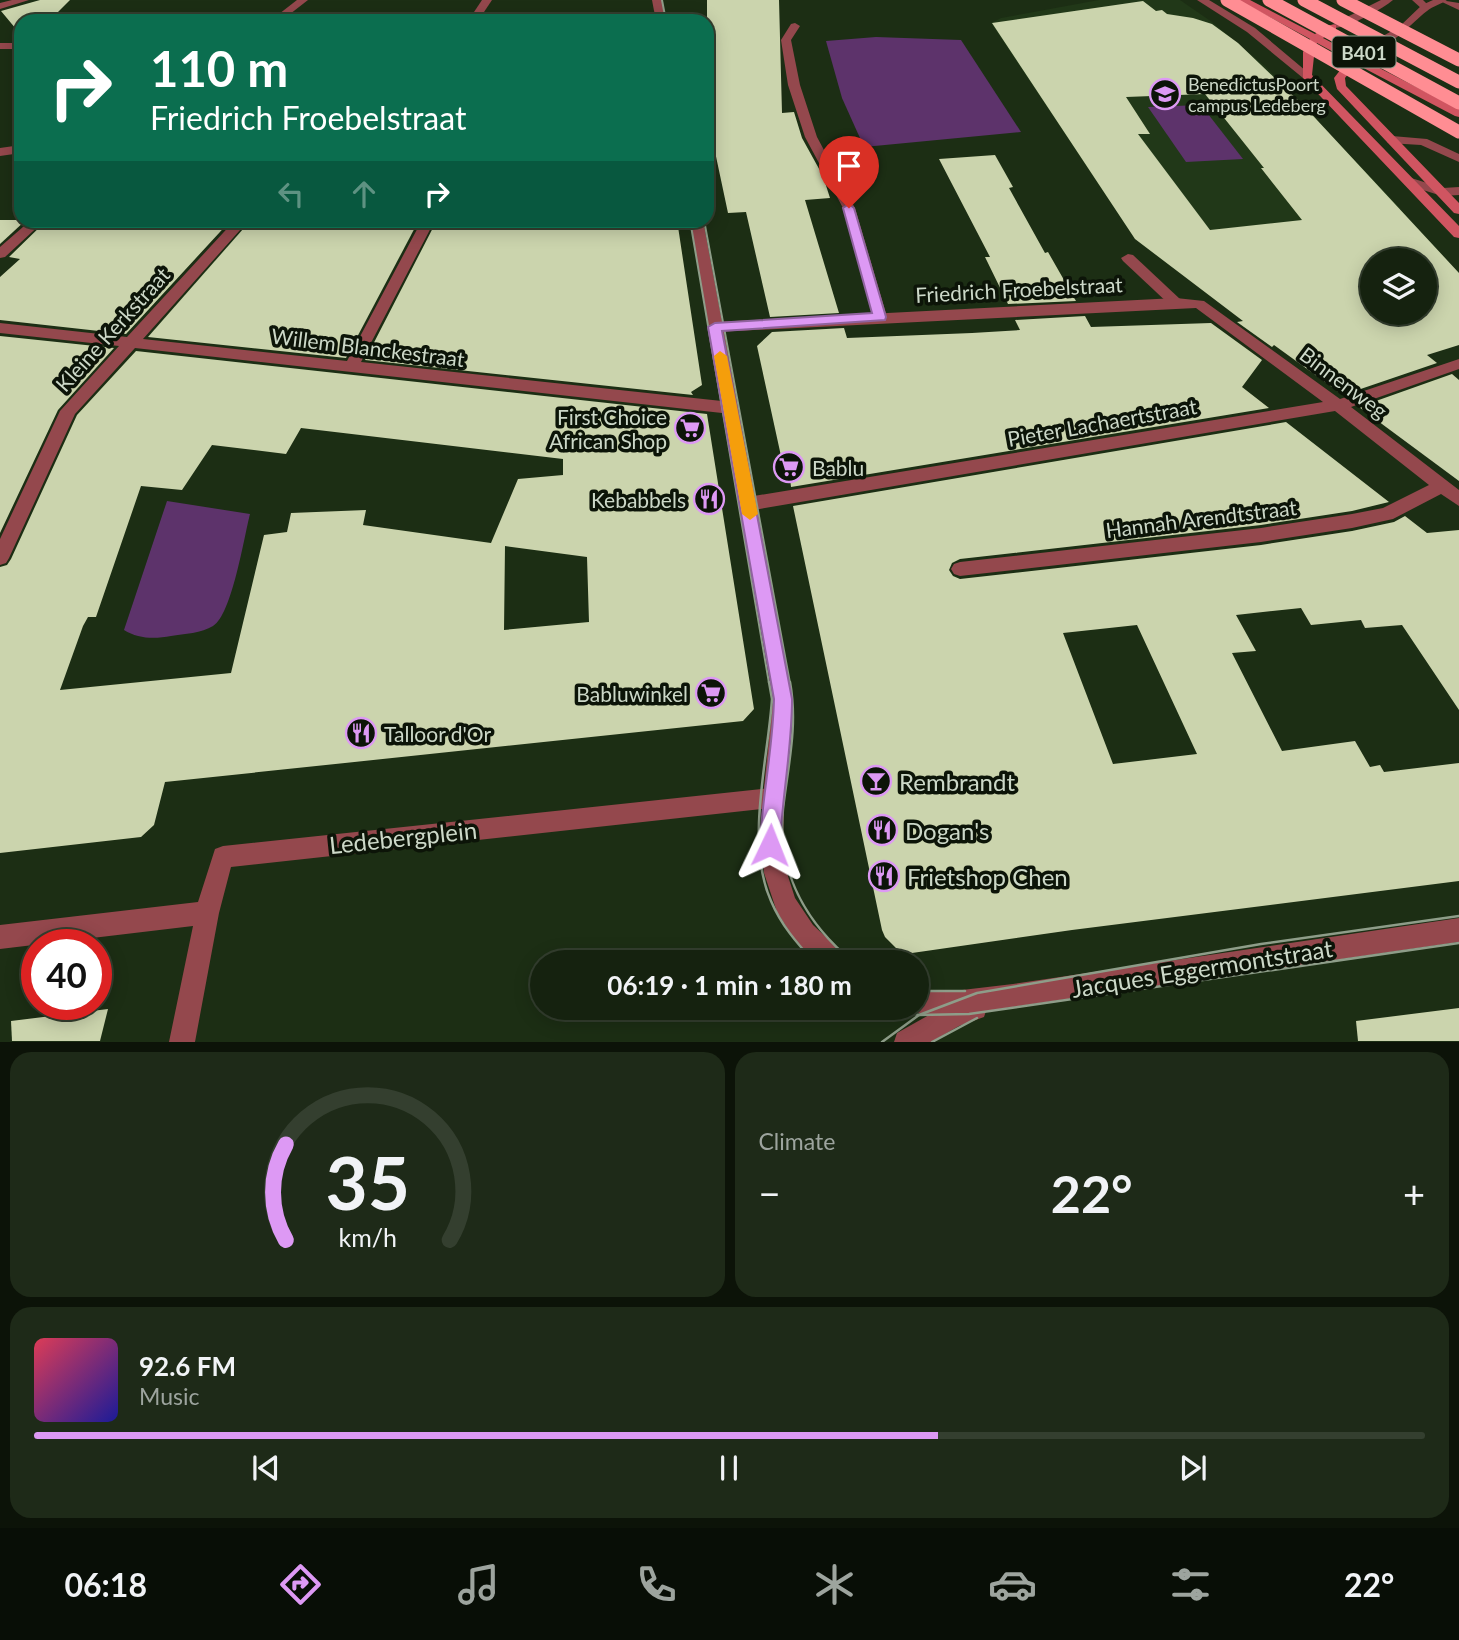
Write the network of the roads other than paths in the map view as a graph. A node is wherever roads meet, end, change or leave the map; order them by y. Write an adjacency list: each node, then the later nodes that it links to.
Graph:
1 (24, 0): 13 (street)
2 (303, 0): 15 (street)
3 (1202, 0): 22 (street)
4 (1227, 0): 27 (highway, bridge)
5 (1243, 0): 18 (main road)
6 (1269, 0): 25 (highway, B401, bridge)
7 (1280, 0): 17 (main road)
8 (1304, 0): 23 (highway, B401, bridge)
9 (1343, 0): 21 (highway, bridge)
10 (1388, 0): 17 (street)
11 (1444, 0): 12 (street); 14 (street)
12 (1421, 4): 19 (street)
13 (0, 6)
14 (1459, 7)
15 (284, 14)
16 (795, 26): 43 (street)
17 (1332, 27): 18 (main road); 19 (main road)
18 (1316, 37): 20 (main road); 22 (main road)
19 (1370, 48): 20 (main road); 24 (main road)
20 (1353, 58): 26 (main road); 28 (main road)
21 (1459, 60)
22 (1307, 76): 30 (main road)
23 (1459, 82)
24 (1459, 96)
25 (1459, 103)
26 (1459, 114)
27 (1459, 132)
28 (1392, 140): 29 (street); 32 (main road)
29 (1459, 158)
30 (1408, 181): 32 (street); 38 (main road)
31 (1459, 191): 32 (street)
32 (1442, 192): 33 (main road)
33 (1459, 210)
34 (29, 228): 39 (street)
35 (236, 228): 46 (street, Kleine Kerkstraat)
36 (425, 228): 48 (street)
37 (697, 228): 44 (street)
38 (1459, 234)
39 (0, 254)
40 (1128, 258): 41 (street)
41 (1176, 303): 42 (street, Friedrich Froebelstraat); 43 (street, Friedrich Froebelstraat)
42 (1199, 304): 49 (street, Binnenweg)
43 (880, 317): 44 (street, Friedrich Froebelstraat)
44 (715, 327): 50 (street)
45 (0, 328): 46 (street, Willem Blanckestraat)
46 (132, 341): 48 (street, Willem Blanckestraat); 54 (street, Kleine Kerkstraat)
47 (1459, 364): 49 (street, Pieter Lachaertstraat)
48 (352, 365): 50 (street, Willem Blanckestraat)
49 (1338, 405): 51 (street, Binnenweg); 53 (street, Pieter Lachaertstraat)
50 (731, 408): 53 (street)
51 (1441, 486): 52 (street, Binnenweg); 55 (street, Hannah Arendtstraat)
52 (1459, 499)
53 (748, 504): 56 (street)
54 (0, 558)
55 (960, 569)
56 (772, 798): 57 (street, Ledebergplein); 60 (street)
57 (207, 913): 59 (street); 63 (street, Ledebergplein)
58 (1459, 930): 61 (street, Jacques Eggermontstraat)
59 (0, 937)
60 (821, 950)
61 (1013, 996): 62 (street, Jacques Eggermontstraat); 64 (street)
62 (929, 1003)
63 (182, 1041)
64 (906, 1041)

